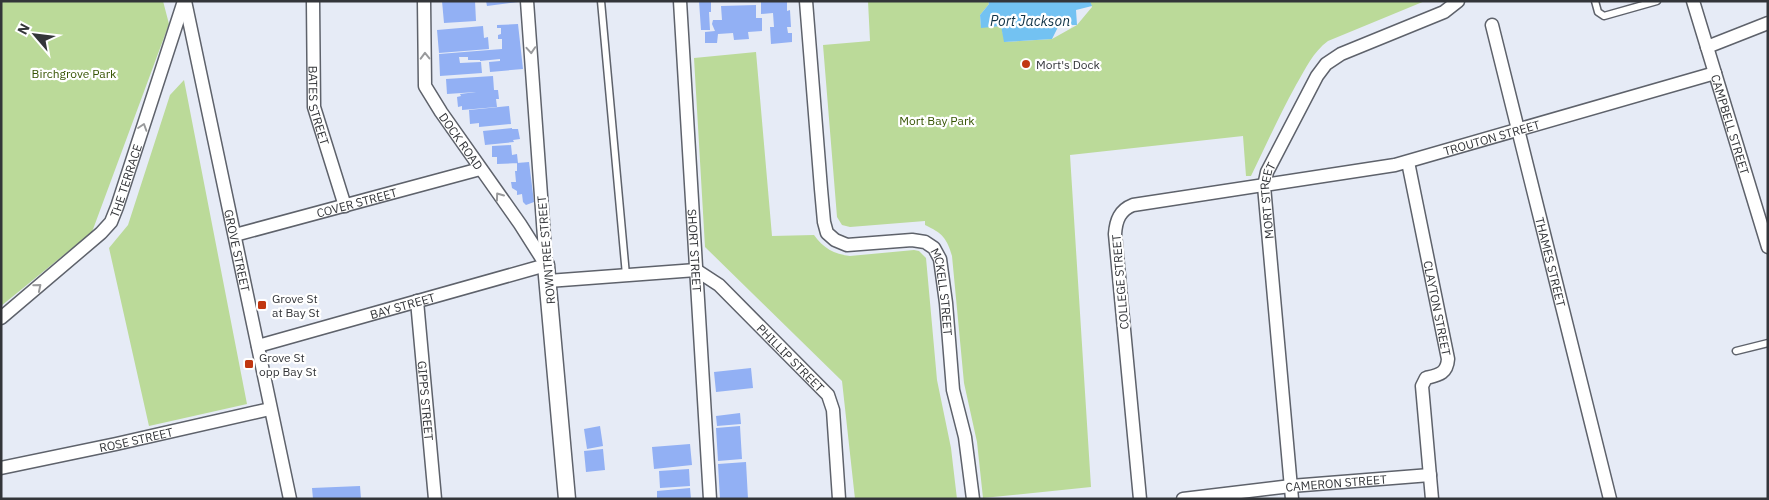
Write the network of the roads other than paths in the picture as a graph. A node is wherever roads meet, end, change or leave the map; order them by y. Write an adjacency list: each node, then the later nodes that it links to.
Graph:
1 (185, 1): 23 (street, GROVE STREET); 29 (street, THE TERRACE, one-way to 1)
2 (313, 1): 20 (street, BATES STREET)
3 (424, 1): 18 (street, DOCK ROAD, one-way to 3)
4 (527, 1): 21 (street, ROWNTREE STREET, one-way to 21)
5 (601, 1): 27 (lane)
6 (680, 1): 25 (street, SHORT STREET)
7 (806, 1): 42 (street, MCKELL STREET)
8 (1458, 1): 19 (street, MORT STREET)
9 (1595, 1): 10 (lane)
10 (1657, 1)
11 (1693, 1): 14 (street, CAMPBELL STREET)
12 (1768, 23): 14 (street)
13 (1492, 25): 16 (street, THAMES STREET)
14 (1707, 47): 15 (street, CAMPBELL STREET)
15 (1715, 73): 16 (street, TROUTON STREET); 24 (street, CAMPBELL STREET)
16 (1519, 130): 17 (street, TROUTON STREET); 47 (street, THAMES STREET)
17 (1408, 162): 19 (street, TROUTON STREET); 35 (street, CLAYTON STREET)
18 (480, 169): 20 (street, COVER STREET); 22 (street, DOCK ROAD, one-way to 18)
19 (1264, 186): 36 (street, MORT STREET); 43 (street, COLLEGE STREET)
20 (345, 206): 23 (street, COVER STREET)
21 (543, 222): 22 (street); 26 (street, ROWNTREE STREET)
22 (520, 224): 26 (street, DOCK ROAD)
23 (234, 234): 31 (street, GROVE STREET)
24 (1768, 247)
25 (696, 270): 27 (street, BAY STREET); 40 (street, SHORT STREET); 41 (street, PHILLIP STREET)
26 (547, 273): 27 (street, BAY STREET); 28 (street, BAY STREET); 39 (street, ROWNTREE STREET)
27 (626, 275)
28 (417, 301): 31 (street, BAY STREET); 38 (street, GIPPS STREET)
29 (1, 318)
30 (1768, 343): 32 (lane)
31 (258, 346): 33 (street, GROVE STREET)
32 (1736, 351)
33 (270, 409): 34 (street, ROSE STREET); 37 (street, GROVE STREET)
34 (1, 468)
35 (1430, 475): 36 (street, CAMERON STREET); 46 (street, CLAYTON STREET)
36 (1291, 486): 44 (street, CAMERON STREET); 45 (street, MORT STREET)
37 (290, 499)
38 (434, 499)
39 (567, 499)
40 (710, 499)
41 (839, 499)
42 (973, 499)
43 (1140, 499)
44 (1183, 499)
45 (1292, 499)
46 (1432, 499)
47 (1610, 499)

